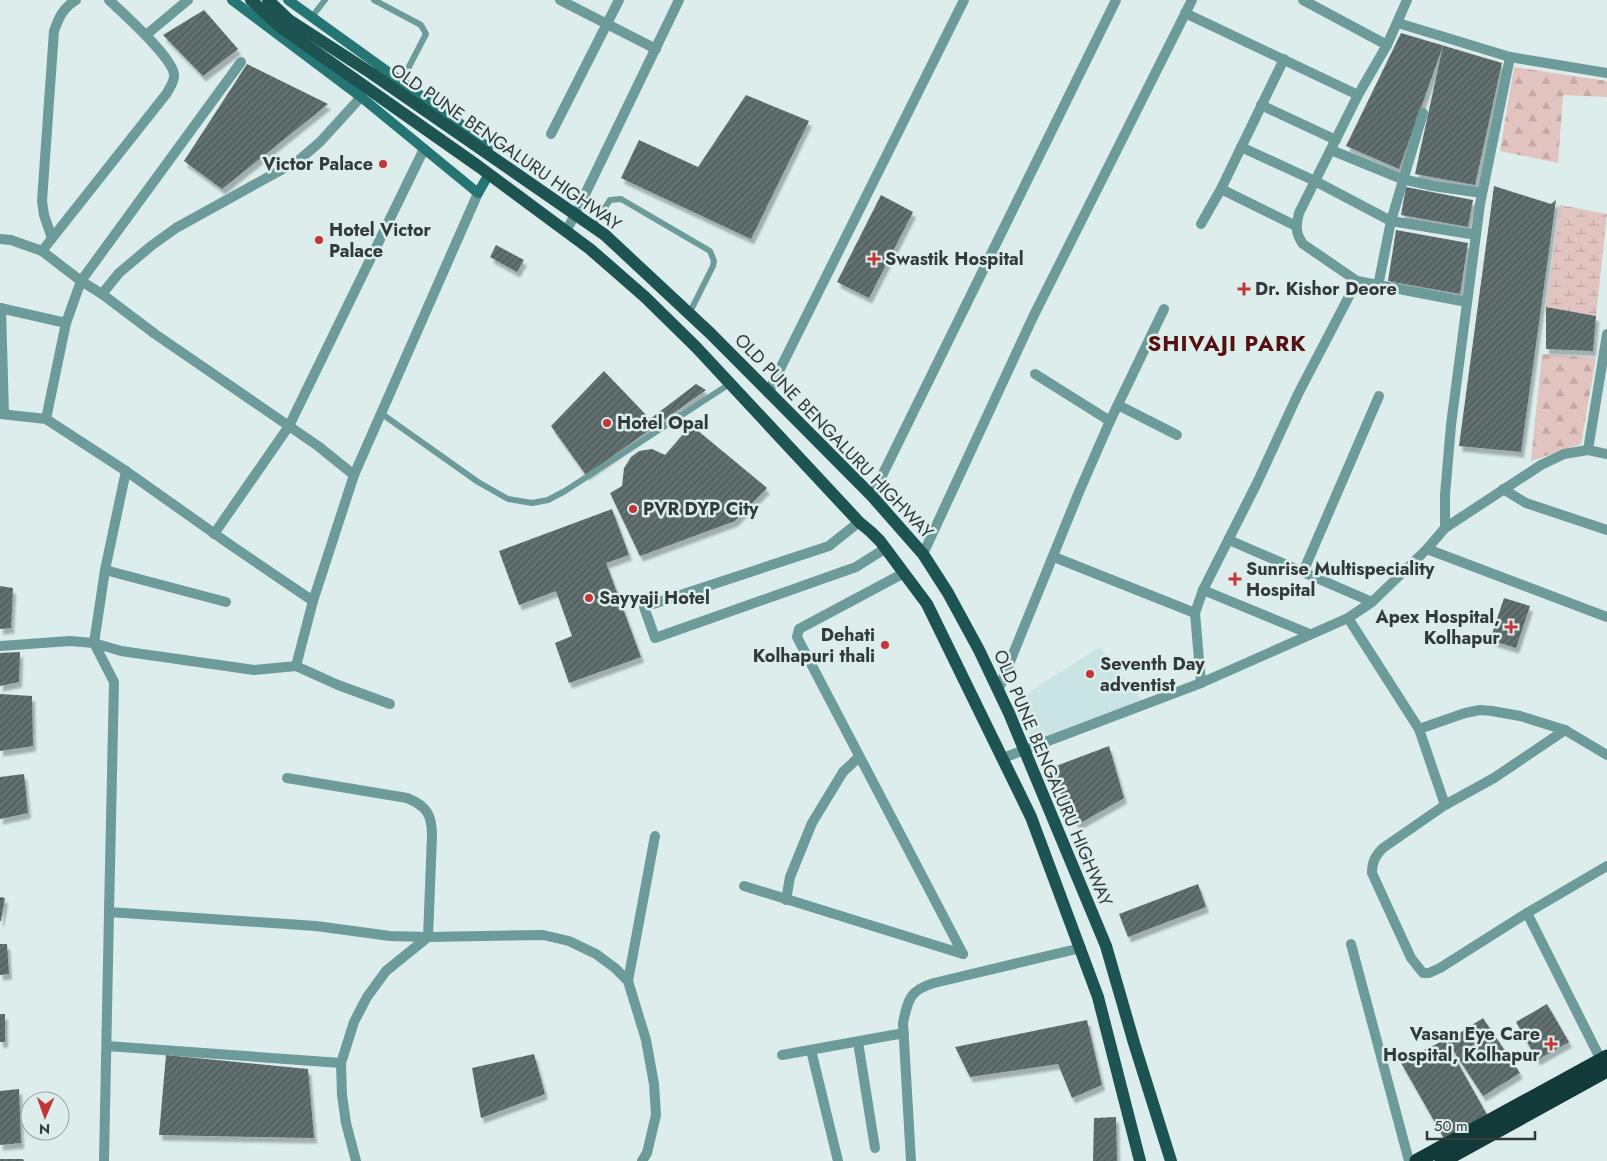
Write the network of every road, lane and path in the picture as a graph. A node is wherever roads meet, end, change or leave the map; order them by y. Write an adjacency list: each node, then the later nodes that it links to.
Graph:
1 (76, 0): 53 (street)
2 (109, 0): 22 (street)
3 (188, 0): 22 (street)
4 (232, 0): 31 (street)
5 (251, 0): 40 (main road, OLD PUNE BENGALURU HIGHWAY)
6 (268, 0): 39 (main road, OLD PUNE BENGALURU HIGHWAY)
7 (288, 0): 19 (street)
8 (325, 0): 19 (lane)
9 (374, 0): 29 (lane)
10 (560, 0): 21 (street)
11 (620, 0): 21 (street)
12 (679, 0): 24 (street)
13 (964, 0): 68 (street)
14 (1116, 0): 82 (street)
15 (1192, 0): 18 (street)
16 (1303, 0): 23 (street)
17 (1407, 0): 20 (street)
18 (1185, 13): 26 (street); 90 (street)
19 (311, 18): 29 (street)
20 (1398, 23): 23 (street); 25 (street)
21 (608, 24): 24 (street); 34 (street)
22 (146, 35): 53 (street)
23 (1387, 45): 30 (street)
24 (656, 49): 46 (street)
25 (1510, 57): 28 (street); 45 (street)
26 (1284, 59): 30 (street); 32 (street)
27 (241, 62): 56 (street)
28 (1607, 73)
29 (401, 82): 39 (street)
30 (1358, 95): 35 (street)
31 (361, 97): 37 (street); 59 (street)
32 (1261, 105): 35 (street); 36 (street)
33 (1423, 113): 41 (street)
34 (551, 134)
35 (1336, 140): 38 (street)
36 (1241, 147): 42 (street); 43 (street)
37 (424, 149): 44 (street); 75 (street)
38 (1331, 150): 41 (street); 42 (street)
39 (501, 164): 46 (main road, OLD PUNE BENGALURU HIGHWAY)
40 (489, 174): 44 (street); 51 (main road, OLD PUNE BENGALURU HIGHWAY)
41 (1404, 180): 45 (street); 47 (street)
42 (1315, 181): 47 (street); 49 (street)
43 (1221, 189): 48 (street); 49 (street)
44 (478, 193): 72 (street)
45 (1482, 193): 52 (street)
46 (576, 215): 50 (main road, OLD PUNE BENGALURU HIGHWAY); 51 (street)
47 (1391, 221): 52 (street); 58 (street)
48 (1201, 224)
49 (1296, 226): 57 (street)
50 (592, 227): 63 (main road, OLD PUNE BENGALURU HIGHWAY); 63 (lane)
51 (566, 231): 67 (main road, OLD PUNE BENGALURU HIGHWAY)
52 (1476, 235): 60 (street)
53 (52, 238): 55 (street)
54 (0, 239): 55 (street)
55 (42, 250): 56 (street)
56 (81, 281): 59 (street); 64 (street)
57 (1357, 282): 58 (street); 87 (street)
58 (1378, 286): 60 (street)
59 (102, 294): 75 (street)
60 (1467, 302): 84 (street)
61 (0, 308): 64 (street); 71 (street)
62 (1164, 309): 70 (street)
63 (689, 314): 68 (main road, OLD PUNE BENGALURU HIGHWAY)
64 (66, 324): 73 (street)
65 (1607, 334): 77 (street)
66 (1036, 374): 74 (street)
67 (731, 383): 72 (lane); 83 (main road, OLD PUNE BENGALURU HIGHWAY)
68 (768, 392): 82 (main road, OLD PUNE BENGALURU HIGHWAY)
69 (1379, 396): 93 (street)
70 (1118, 405): 74 (street); 76 (street)
71 (2, 414): 73 (street)
72 (382, 414): 80 (street)
73 (46, 419): 79 (street)
74 (1110, 421): 91 (street)
75 (289, 426): 80 (street); 86 (street)
76 (1177, 435)
77 (1588, 450): 78 (street); 81 (street)
78 (1607, 454)
79 (126, 471): 86 (street); 92 (street)
80 (354, 475): 96 (street)
81 (1504, 489): 84 (street); 85 (street)
82 (872, 496): 90 (main road, OLD PUNE BENGALURU HIGHWAY)
83 (858, 522): 88 (main road, OLD PUNE BENGALURU HIGHWAY); 88 (street)
84 (1445, 528): 89 (street)
85 (1607, 530)
86 (214, 534): 96 (street)
87 (1229, 540): 93 (street); 95 (street)
88 (886, 548): 94 (main road, OLD PUNE BENGALURU HIGHWAY)
89 (1427, 549): 98 (street); 100 (street)
90 (923, 554): 107 (main road, OLD PUNE BENGALURU HIGHWAY)
91 (1054, 557): 99 (street); 107 (street)
92 (105, 570): 97 (street); 103 (street)
93 (1303, 572): 98 (street)
94 (904, 573): 113 (street); 114 (main road, OLD PUNE BENGALURU HIGHWAY)
95 (1203, 590): 99 (street); 102 (street)
96 (313, 601): 105 (street)
97 (226, 602)
98 (1372, 602): 101 (street)
99 (1195, 613): 106 (street)
100 (1607, 617)
101 (1348, 618): 102 (street); 109 (street)
102 (1310, 634): 106 (street)
103 (94, 643): 104 (street); 105 (street); 121 (street)
104 (0, 646)
105 (296, 666): 108 (street)
106 (1201, 684): 111 (street)
107 (998, 691): 111 (main road, OLD PUNE BENGALURU HIGHWAY)
108 (390, 704)
109 (1419, 729): 110 (street); 116 (street)
110 (1565, 730): 112 (street); 116 (street)
111 (1024, 750): 114 (street); 141 (main road, OLD PUNE BENGALURU HIGHWAY)
112 (1607, 755)
113 (859, 757): 120 (street); 120 (street)
114 (1003, 758): 125 (main road, OLD PUNE BENGALURU HIGHWAY)
115 (287, 778): 123 (street)
116 (1445, 805): 122 (street)
117 (655, 836): 126 (street)
118 (1607, 866): 122 (street)
119 (744, 886): 120 (street)
120 (786, 900)
121 (109, 912): 123 (street); 129 (street)
122 (1528, 913): 132 (street)
123 (428, 937): 126 (street); 133 (street)
124 (1351, 944): 142 (street)
125 (1081, 948): 127 (street); 140 (main road, OLD PUNE BENGALURU HIGHWAY)
126 (628, 981): 137 (street)
127 (904, 1033): 128 (street); 139 (street)
128 (858, 1042): 130 (street); 134 (street)
129 (106, 1046): 133 (street); 135 (street)
130 (812, 1050): 131 (street); 138 (street)
131 (782, 1055)
132 (1605, 1062): 143 (highway); 144 (highway)
133 (341, 1063): 136 (street)
134 (876, 1148)
135 (104, 1161)
136 (356, 1161)
137 (642, 1161)
138 (838, 1161)
139 (911, 1161)
140 (1140, 1161)
141 (1172, 1161)
142 (1409, 1161)
143 (1417, 1161)
144 (1442, 1161)

